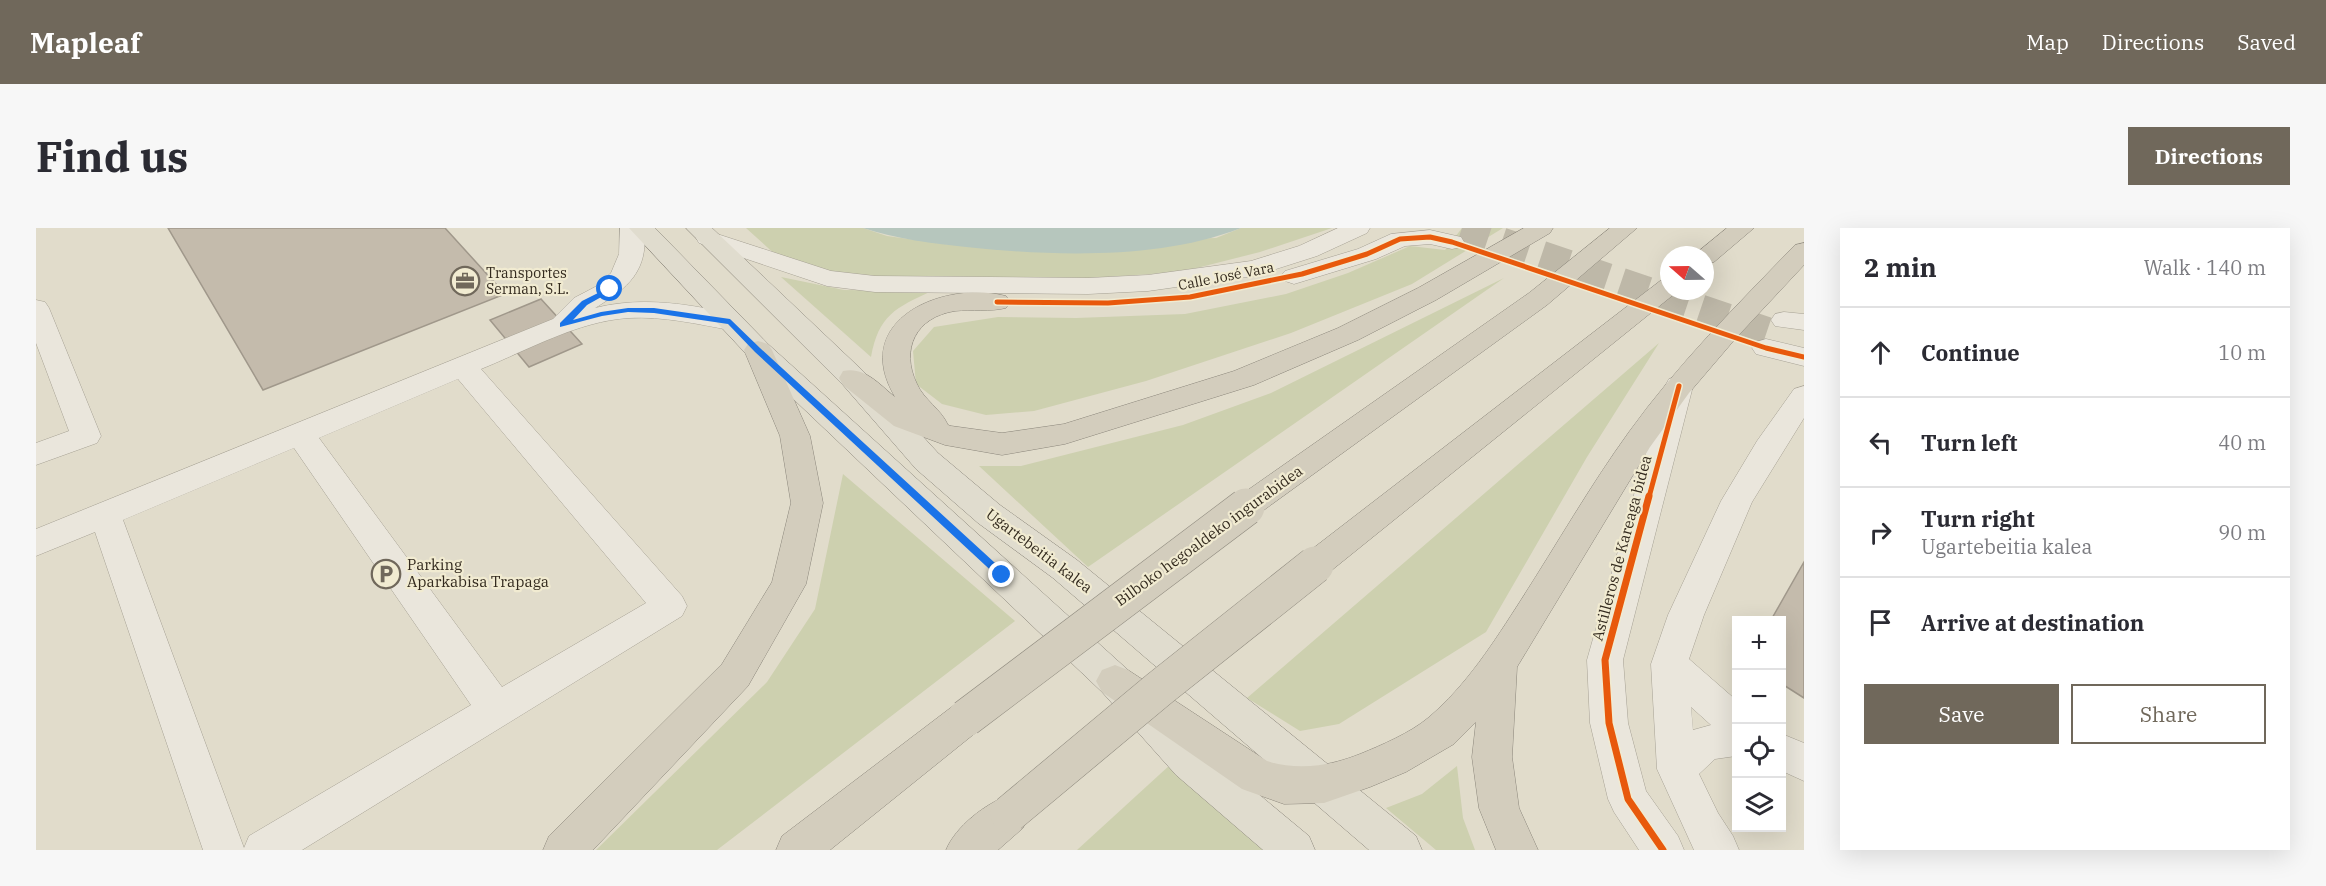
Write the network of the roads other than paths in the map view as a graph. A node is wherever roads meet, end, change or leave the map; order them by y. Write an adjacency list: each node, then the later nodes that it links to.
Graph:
1 (632, 228): 17 (street)
2 (641, 228): 16 (main road)
3 (1358, 228): 8 (street, Calle José Vara)
4 (1396, 228): 12 (street, Calle José Vara)
5 (1541, 228): 26 (highway)
6 (1625, 228): 43 (highway, Bilboko hegoaldeko ingurabidea, bridge)
7 (1742, 228): 10 (highway)
8 (703, 233): 22 (main road, Ugartebeitia kalea)
9 (1459, 233): 12 (street, Calle José Vara)
10 (1714, 250)
11 (1804, 250): 23 (highway)
12 (1302, 274): 14 (street, Calle José Vara)
13 (1660, 293): 44 (highway, bridge)
14 (997, 302): 26 (highway)
15 (36, 308): 27 (street)
16 (730, 321): 17 (street); 19 (main road)
17 (563, 325): 21 (street)
18 (1787, 333): 20 (street)
19 (758, 350): 32 (main road); 42 (highway)
20 (1804, 357)
21 (462, 365): 25 (street); 33 (street)
22 (853, 378): 26 (highway); 39 (main road, Ugartebeitia kalea)
23 (1679, 386): 31 (highway); 48 (street, Astilleros de Kareaga bidea)
24 (1804, 396): 30 (street)
25 (299, 433): 28 (street); 33 (street)
26 (945, 435)
27 (36, 454)
28 (105, 514): 29 (street); 40 (street)
29 (36, 543)
30 (1669, 664): 34 (street); 38 (street)
31 (1499, 665): 39 (highway); 47 (highway)
32 (1115, 681): 39 (highway); 45 (main road)
33 (497, 711): 41 (street)
34 (1732, 719)
35 (1732, 740): 38 (street)
36 (1786, 754): 37 (street)
37 (1804, 763)
38 (1677, 769): 49 (street)
39 (1324, 784): 46 (main road, Ugartebeitia kalea)
40 (224, 850)
41 (264, 850)
42 (564, 850)
43 (797, 850)
44 (967, 850)
45 (1294, 850)
46 (1401, 850)
47 (1517, 850)
48 (1663, 850)
49 (1718, 850)

